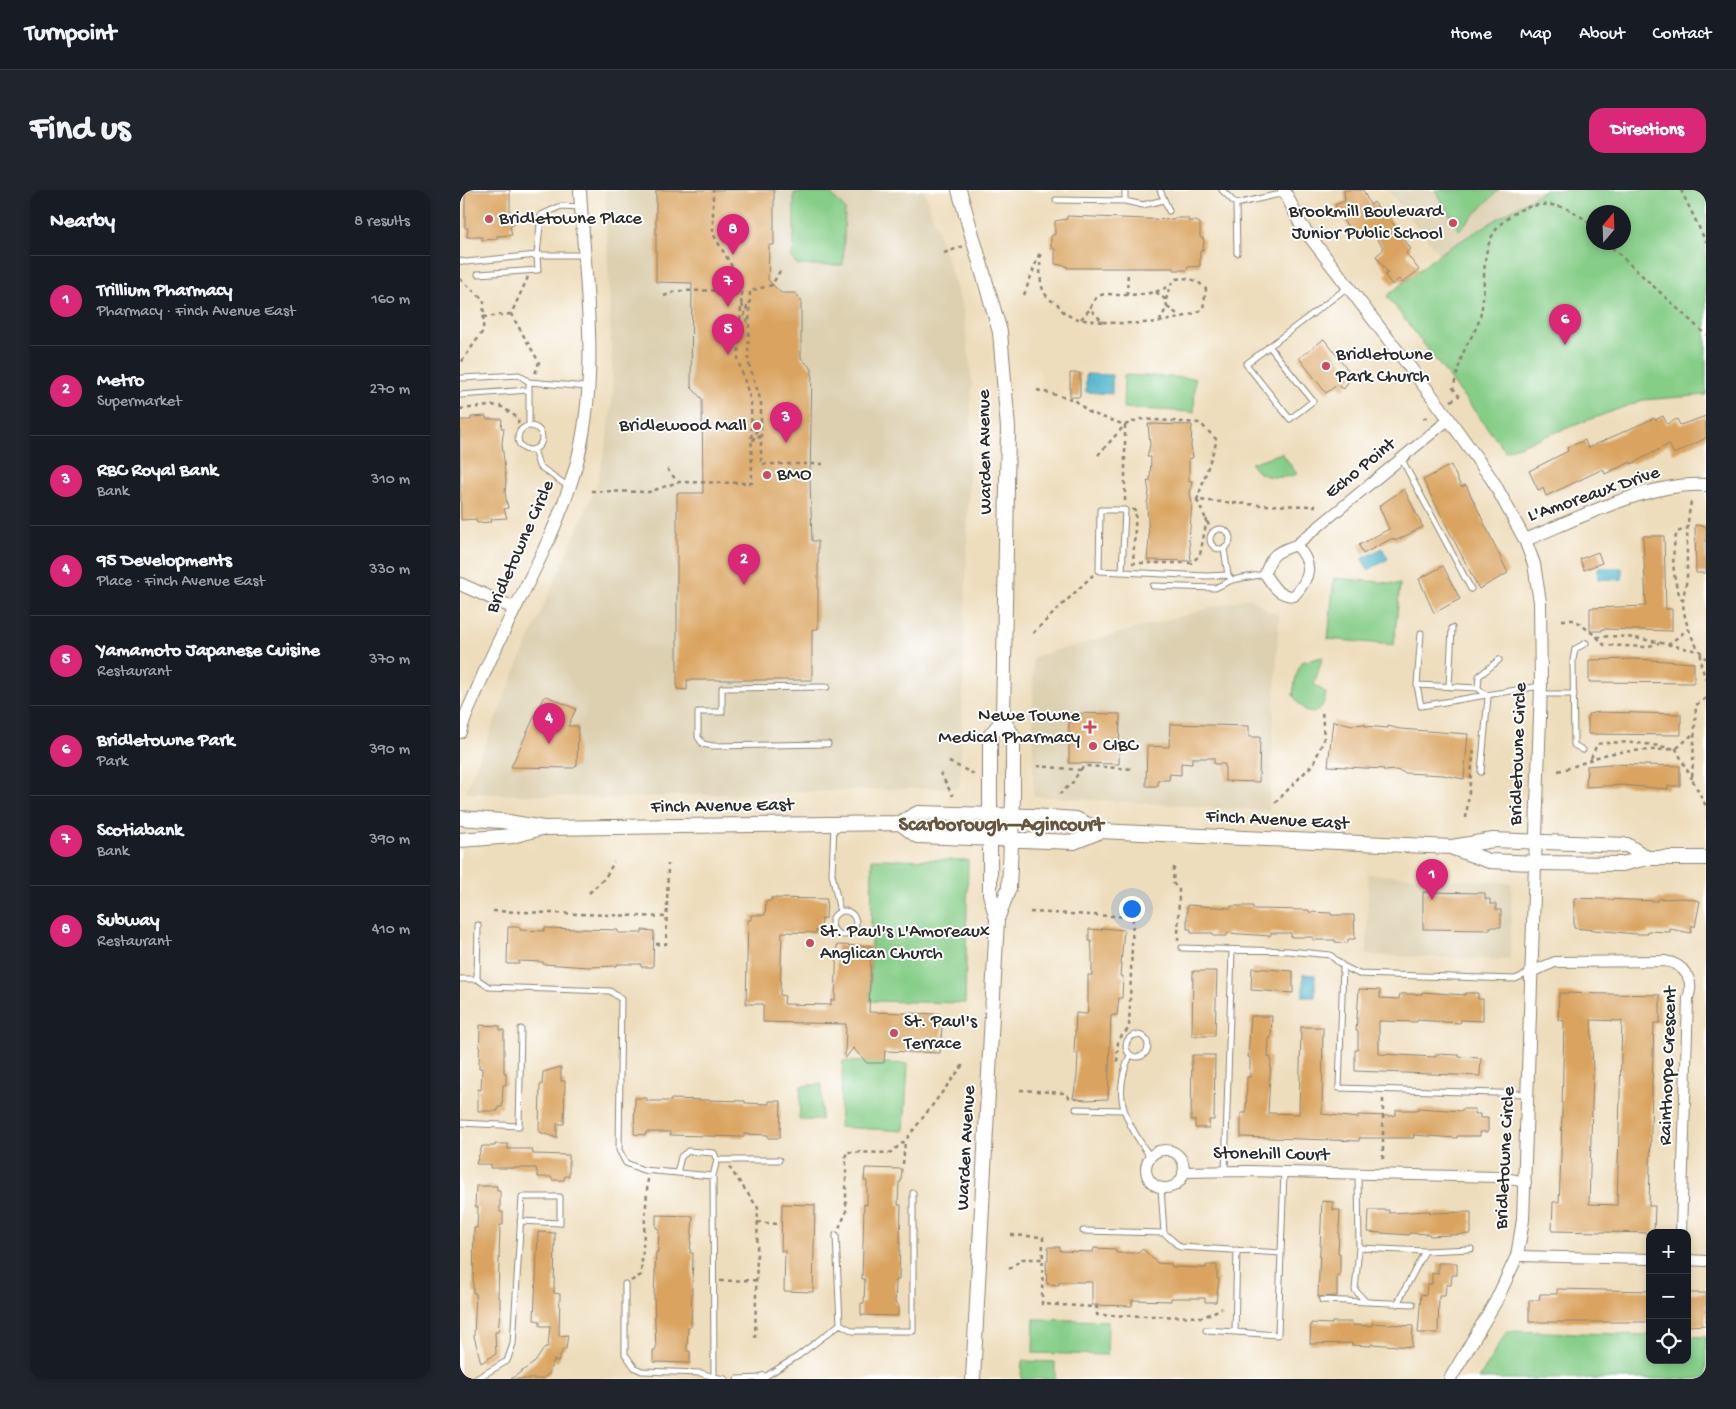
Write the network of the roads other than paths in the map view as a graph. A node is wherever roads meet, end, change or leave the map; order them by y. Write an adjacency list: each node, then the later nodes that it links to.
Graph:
1 (580, 190): 11 (street, Bridletowne Circle)
2 (958, 190): 53 (main road, Warden Avenue)
3 (1124, 190): 9 (lane)
4 (1160, 190): 8 (lane)
5 (1222, 190): 10 (lane)
6 (1285, 191): 10 (lane); 18 (street, Bridletowne Circle)
7 (1056, 200): 9 (lane)
8 (1164, 200): 9 (lane); 12 (lane)
9 (1125, 201)
10 (1236, 204): 13 (lane)
11 (581, 207): 14 (lane); 15 (street, Bridletowne Circle)
12 (1169, 211)
13 (1237, 253)
14 (537, 254): 15 (lane); 16 (lane); 17 (lane)
15 (584, 255): 22 (street, Bridletowne Circle)
16 (460, 260)
17 (478, 274)
18 (1348, 287): 19 (lane); 25 (street, Bridletowne Circle)
19 (1269, 346): 19 (lane)
20 (462, 378): 21 (lane)
21 (528, 382): 22 (lane); 23 (lane)
22 (590, 387): 30 (street, Bridletowne Circle)
23 (528, 390): 24 (lane); 26 (lane)
24 (460, 396)
25 (1448, 420): 28 (street, Echo Point); 31 (street, Bridletowne Circle)
26 (529, 426): 27 (lane); 27 (lane)
27 (534, 449): 30 (lane)
28 (1401, 458): 32 (street, Echo Point); 40 (lane)
29 (1706, 485): 31 (street, L'Amoreaux Drive)
30 (569, 487): 41 (street, Bridletowne Circle)
31 (1525, 540): 50 (street, Bridletowne Circle)
32 (1296, 545): 36 (street, Echo Point); 36 (street)
33 (1224, 549): 33 (lane); 35 (lane)
34 (1122, 572): 34 (lane); 35 (lane)
35 (1228, 574): 37 (lane)
36 (1265, 574): 37 (lane)
37 (1232, 580): 39 (lane)
38 (460, 584): 41 (street)
39 (1153, 586)
40 (1471, 590)
41 (514, 608): 54 (street, Bridletowne Circle)
42 (1452, 628): 48 (lane)
43 (1421, 633): 46 (lane)
44 (1586, 643): 51 (lane)
45 (1498, 660): 49 (lane)
46 (1417, 685): 48 (lane); 52 (lane)
47 (827, 687): 55 (lane)
48 (1449, 687): 49 (lane)
49 (1478, 688): 52 (lane)
50 (1540, 690): 51 (lane); 52 (lane); 68 (street, Bridletowne Circle)
51 (1574, 694): 56 (lane)
52 (1488, 697): 57 (lane)
53 (1003, 720): 58 (main road, Warden Avenue); 59 (main road, Warden Avenue)
54 (460, 732)
55 (828, 744)
56 (1583, 750)
57 (1481, 772)
58 (991, 815): 59 (main road, Finch Avenue East); 61 (main road, Finch Avenue East); 65 (main road, Warden Avenue)
59 (1012, 816): 64 (main road, Finch Avenue East); 66 (main road, Warden Avenue)
60 (460, 818): 63 (main road, Finch Avenue East)
61 (900, 822): 62 (main road, Finch Avenue East); 65 (main road, Finch Avenue East)
62 (834, 824): 63 (main road, Finch Avenue East); 73 (lane)
63 (544, 828): 67 (main road, Finch Avenue East)
64 (1101, 831): 66 (main road, Finch Avenue East); 69 (main road, Finch Avenue East)
65 (991, 838): 66 (main road, Finch Avenue East); 74 (main road, Warden Avenue)
66 (1010, 839): 74 (main road, Warden Avenue)
67 (460, 840)
68 (1535, 840): 69 (main road, Finch Avenue East); 70 (main road, Finch Avenue East); 72 (street, Bridletowne Circle)
69 (1452, 847): 72 (main road, Finch Avenue East)
70 (1648, 858): 71 (main road, Finch Avenue East); 72 (main road, Finch Avenue East)
71 (1706, 858)
72 (1534, 863): 79 (street, Bridletowne Circle)
73 (840, 912): 73 (lane)
74 (998, 919): 127 (main road, Warden Avenue)
75 (478, 925): 81 (lane)
76 (1182, 948): 77 (lane)
77 (1232, 951): 78 (lane); 92 (lane)
78 (1343, 966): 79 (lane); 84 (lane)
79 (1531, 972): 84 (street, Bridletowne Circle); 101 (street, Rainthorpe Crescent)
80 (460, 979): 81 (lane)
81 (478, 979): 94 (lane)
82 (521, 1029): 87 (lane)
83 (1130, 1055): 83 (lane); 86 (lane)
84 (1528, 1094): 97 (street, Bridletowne Circle)
85 (1076, 1109): 86 (lane)
86 (1124, 1110): 88 (lane)
87 (460, 1123)
88 (1150, 1156): 91 (street); 98 (street)
89 (721, 1160): 90 (lane); 94 (lane); 96 (lane)
90 (779, 1160)
91 (1183, 1172): 92 (street, Stonehill Court); 98 (street)
92 (1225, 1172): 93 (street, Stonehill Court)
93 (1284, 1172): 95 (street, Stonehill Court); 109 (lane)
94 (677, 1173): 96 (lane)
95 (1358, 1174): 97 (street, Stonehill Court); 105 (lane)
96 (713, 1176): 122 (lane)
97 (1526, 1182): 110 (street, Bridletowne Circle)
98 (1162, 1188): 103 (lane)
99 (913, 1193): 119 (lane)
100 (520, 1221): 100 (lane); 123 (lane)
101 (1681, 1229)
102 (1083, 1231): 103 (lane)
103 (1164, 1233): 107 (lane)
104 (836, 1235): 119 (lane)
105 (1359, 1248): 108 (lane); 116 (lane)
106 (1471, 1249): 108 (lane)
107 (1237, 1250): 109 (lane); 121 (lane)
108 (1425, 1251): 117 (lane)
109 (1281, 1253): 121 (lane)
110 (1517, 1256): 111 (street); 128 (street, Bridletowne Circle)
111 (1646, 1259)
112 (1691, 1260): 113 (street)
113 (1706, 1261)
114 (625, 1284): 122 (lane)
115 (1322, 1300): 116 (lane)
116 (1366, 1302): 117 (lane)
117 (1397, 1304): 118 (lane)
118 (1413, 1304)
119 (840, 1324): 126 (lane)
120 (1206, 1330): 121 (lane)
121 (1235, 1332)
122 (714, 1378): 124 (lane)
123 (476, 1379)
124 (725, 1379)
125 (737, 1379): 126 (lane)
126 (763, 1379)
127 (973, 1379)
128 (1450, 1379)

